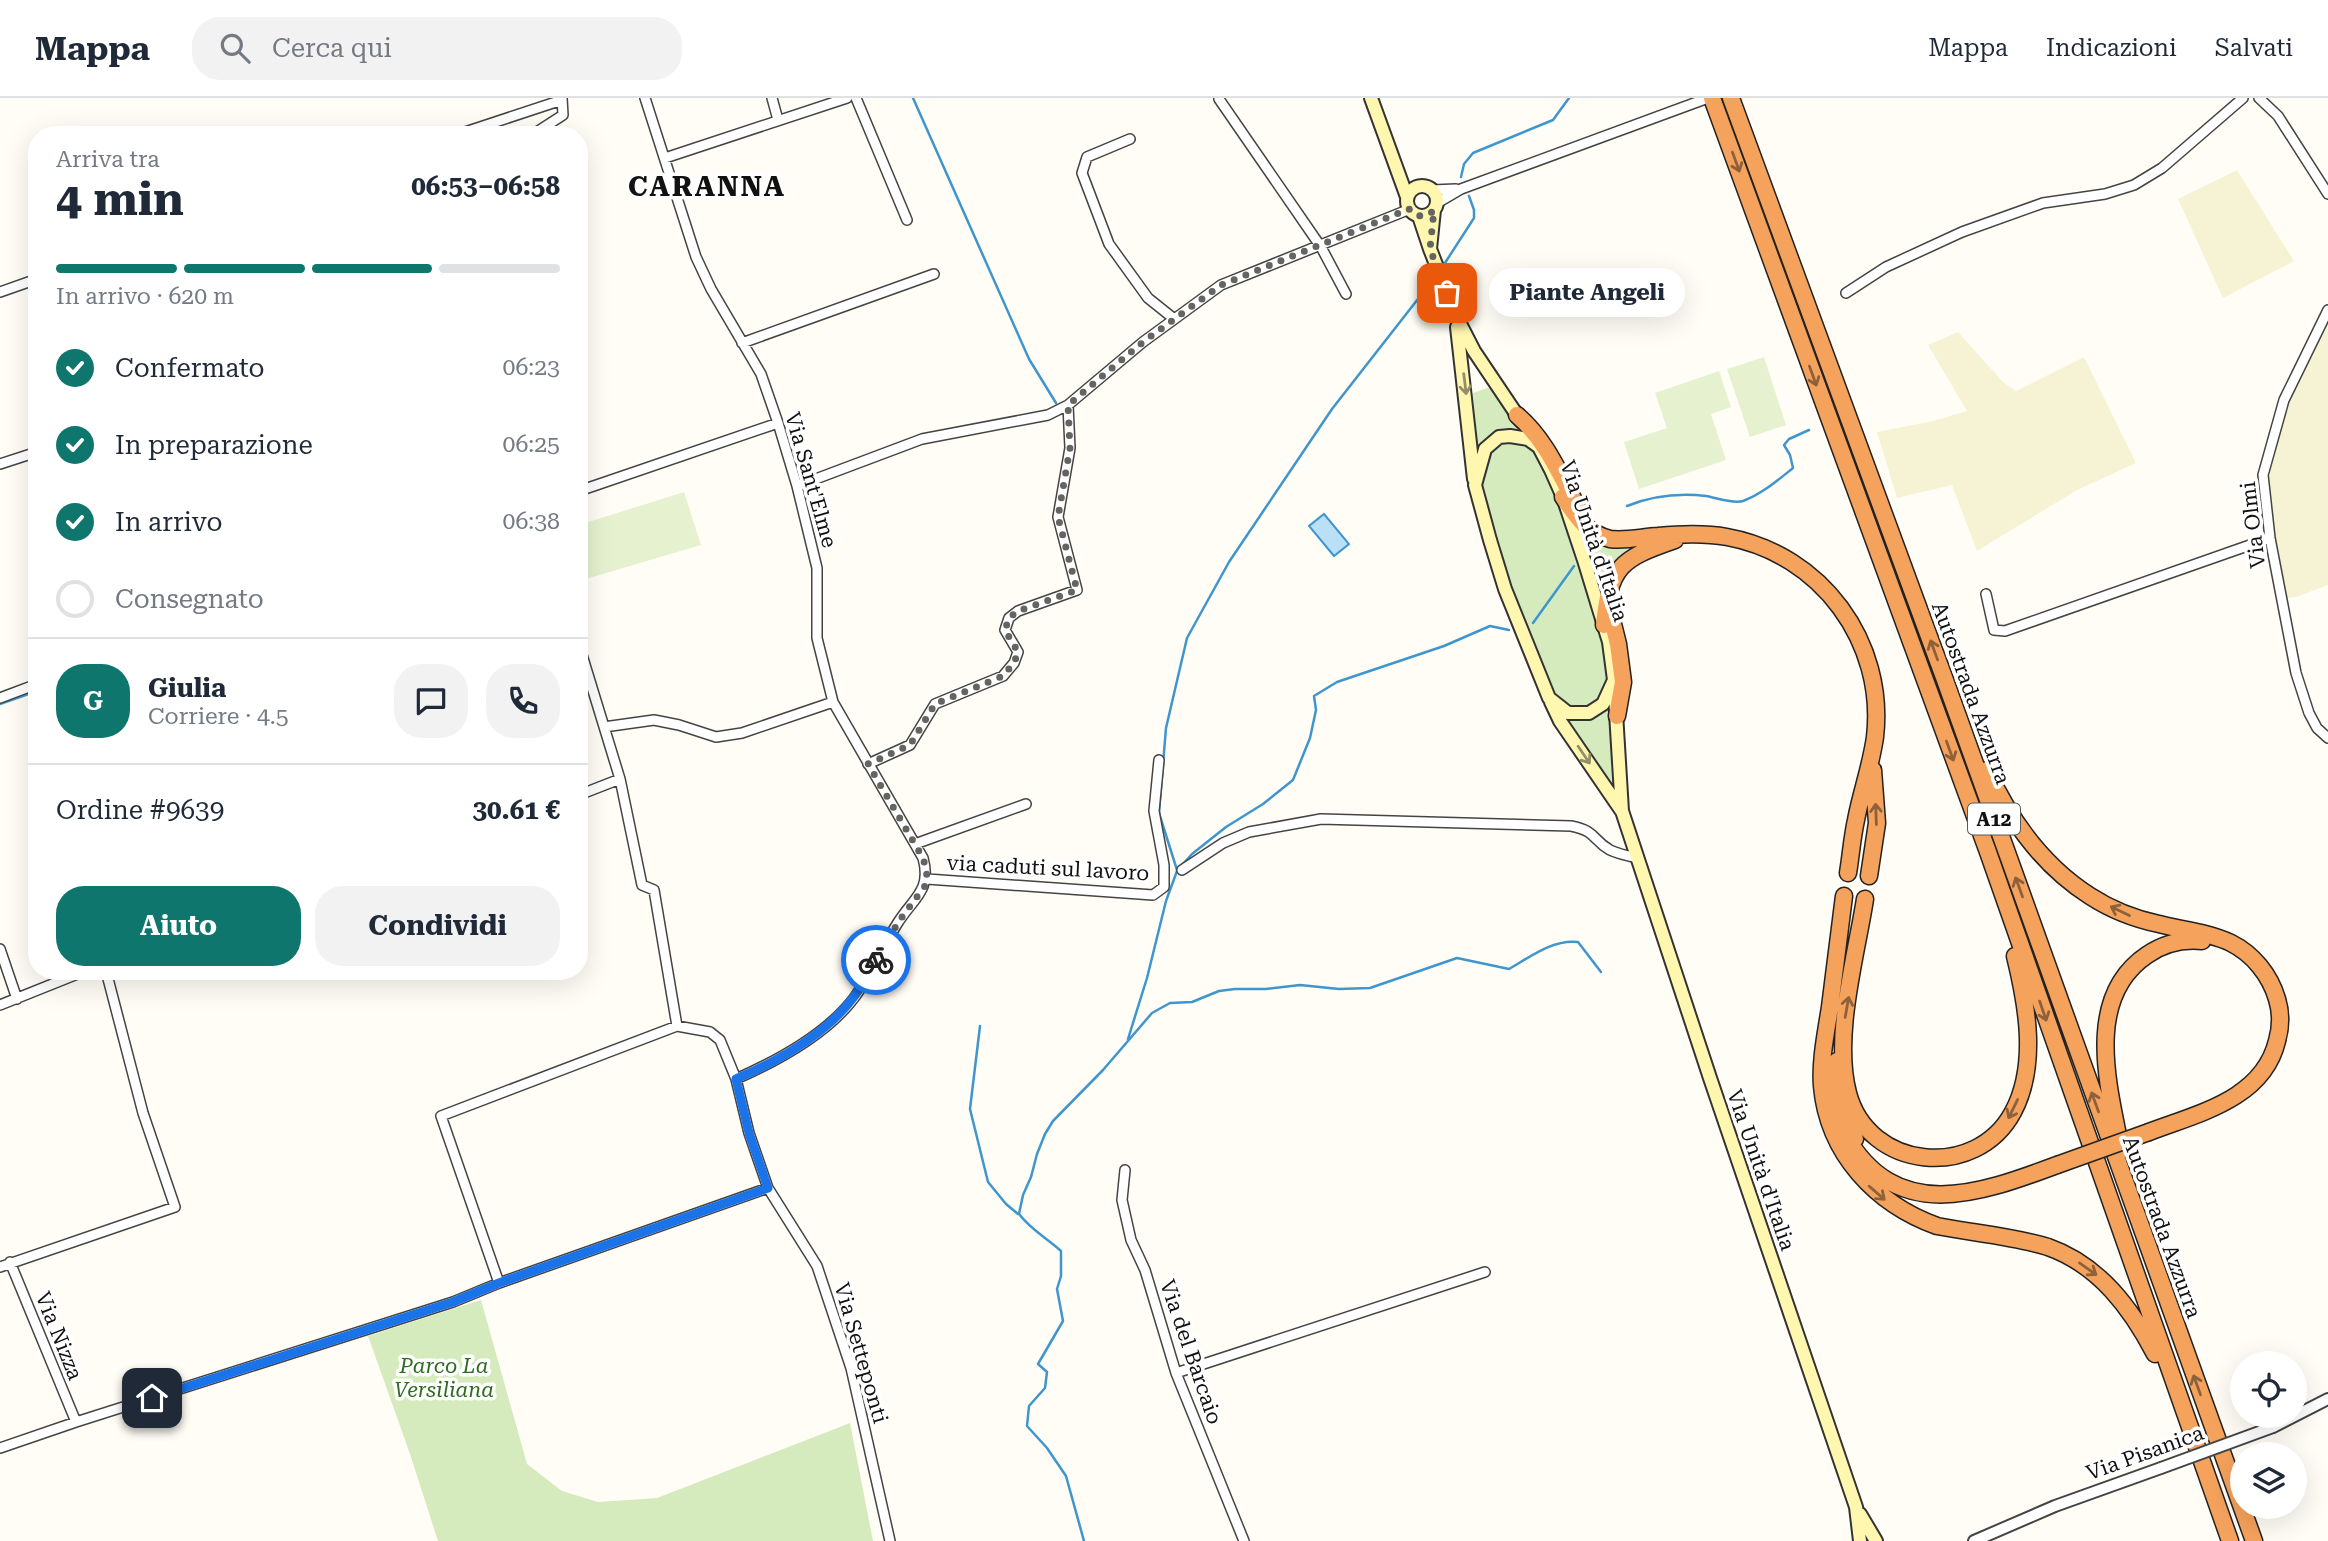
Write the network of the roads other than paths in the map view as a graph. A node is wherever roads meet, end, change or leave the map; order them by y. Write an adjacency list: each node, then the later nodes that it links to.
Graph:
1 (645, 98): 17 (street, Via Sant'Elme)
2 (772, 98): 12 (street)
3 (847, 98): 12 (street)
4 (856, 98): 24 (street)
5 (1371, 98): 16 (main road)
6 (1710, 98): 19 (street); 69 (highway, Autostrada Azzurra / A12, one-way to 69)
7 (1731, 98): 53 (highway, Autostrada Azzurra / A12, one-way to 7)
8 (2243, 98): 30 (street)
9 (2259, 98): 21 (street)
10 (562, 99): 13 (street); 14 (street)
11 (1219, 99): 25 (street)
12 (778, 120): 17 (street)
13 (482, 126)
14 (547, 126)
15 (1130, 139): 34 (street)
16 (1391, 151): 18 (main road); 22 (main road)
17 (665, 158): 35 (street, Via Sant'Elme)
18 (1418, 187): 20 (main road); 22 (main road)
19 (1461, 189): 20 (street); 23 (street)
20 (1432, 190): 23 (main road)
21 (2328, 194)
22 (1412, 207): 23 (main road); 25 (street); 26 (main road)
23 (1435, 207): 26 (main road)
24 (907, 220)
25 (1321, 247): 31 (street); 34 (street)
26 (1430, 249): 33 (main road)
27 (934, 274): 35 (street)
28 (28, 282): 29 (street)
29 (0, 292)
30 (1846, 293)
31 (1346, 294)
32 (2328, 310): 47 (street, Via Olmi)
33 (1456, 316): 37 (main road); 42 (main road, one-way to 42)
34 (1173, 318): 36 (street)
35 (742, 343): 38 (street, Via Sant'Elme)
36 (1068, 405): 43 (street); 63 (street)
37 (1517, 415): 39 (main road); 46 (highway)
38 (778, 423): 43 (street, Via Sant'Elme); 44 (street)
39 (1539, 447): 42 (main road, Via Unità d'Italia); 45 (main road, Via Unità d'Italia)
40 (28, 455): 41 (street)
41 (0, 464)
42 (1475, 485): 56 (main road, Via Unità d'Italia)
43 (797, 486): 57 (street, Via Sant'Elme)
44 (588, 488)
45 (1563, 497): 46 (highway); 50 (main road, Via Unità d'Italia)
46 (1688, 536): 49 (highway); 61 (highway)
47 (2270, 538): 48 (street); 60 (street, Via Olmi)
48 (1986, 594)
49 (1606, 599): 50 (highway); 58 (highway)
50 (1604, 625): 52 (main road, Via Unità d'Italia)
51 (588, 675): 59 (street)
52 (1614, 680): 56 (main road); 58 (main road, Via Unità d'Italia)
53 (1945, 680): 86 (highway, one-way to 53); 90 (highway, Autostrada Azzurra / A12, one-way to 53)
54 (28, 687): 55 (street)
55 (0, 698)
56 (1549, 698): 67 (main road, Via Unità d'Italia, one-way to 67)
57 (832, 702): 59 (street); 63 (street, Via Sant'Elme)
58 (1617, 716): 67 (main road, Via Unità d'Italia)
59 (604, 727): 64 (street)
60 (2328, 738)
61 (1872, 753): 72 (highway); 74 (highway, one-way to 61)
62 (1159, 760): 73 (street, via caduti sul lavoro)
63 (868, 764): 68 (street, Via Sant'Elme)
64 (620, 779): 65 (street); 82 (street)
65 (588, 791)
66 (1026, 804): 68 (street)
67 (1622, 811): 70 (main road, Via Unità d'Italia)
68 (915, 844): 73 (street, Via Sant'Elme)
69 (1988, 852): 83 (highway, one-way to 83); 97 (highway, Autostrada Azzurra / A12, one-way to 97)
70 (1638, 858): 71 (street); 100 (main road, Via Unità d'Italia)
71 (1182, 870)
72 (1848, 873)
73 (927, 876): 85 (street, via caduti sul lavoro)
74 (1869, 876)
75 (1844, 896): 84 (highway)
76 (1865, 899): 83 (highway, one-way to 76)
77 (0, 949): 80 (street)
78 (63, 980): 80 (street)
79 (108, 980): 91 (street)
80 (17, 999): 81 (street)
81 (0, 1005)
82 (677, 1026): 85 (street, Via Setteponti); 94 (street)
83 (1842, 1042): 87 (highway)
84 (1825, 1043): 87 (highway); 97 (highway, one-way to 97)
85 (736, 1079): 89 (street, Via Setteponti)
86 (2149, 1129): 87 (highway, bridge); 90 (highway)
87 (2057, 1163)
88 (1125, 1170): 95 (street, Via del Barcaio)
89 (768, 1188): 94 (street); 101 (street, Via Setteponti)
90 (2130, 1200): 107 (highway, Autostrada Azzurra / A12, one-way to 90)
91 (10, 1262): 92 (street); 98 (street, Via Nizza)
92 (0, 1267)
93 (1485, 1272): 95 (street)
94 (499, 1283): 98 (street)
95 (1176, 1373): 102 (street, Via del Barcaio)
96 (2328, 1399): 105 (street, Via Pisanica, bridge)
97 (2179, 1400): 106 (highway, Autostrada Azzurra / A12)
98 (76, 1422): 99 (street)
99 (0, 1448)
100 (1856, 1507): 103 (main road, Via Unità d'Italia); 104 (main road)
101 (890, 1541)
102 (1244, 1541)
103 (1860, 1541)
104 (1876, 1541)
105 (1974, 1541)
106 (2230, 1541)
107 (2254, 1541)

